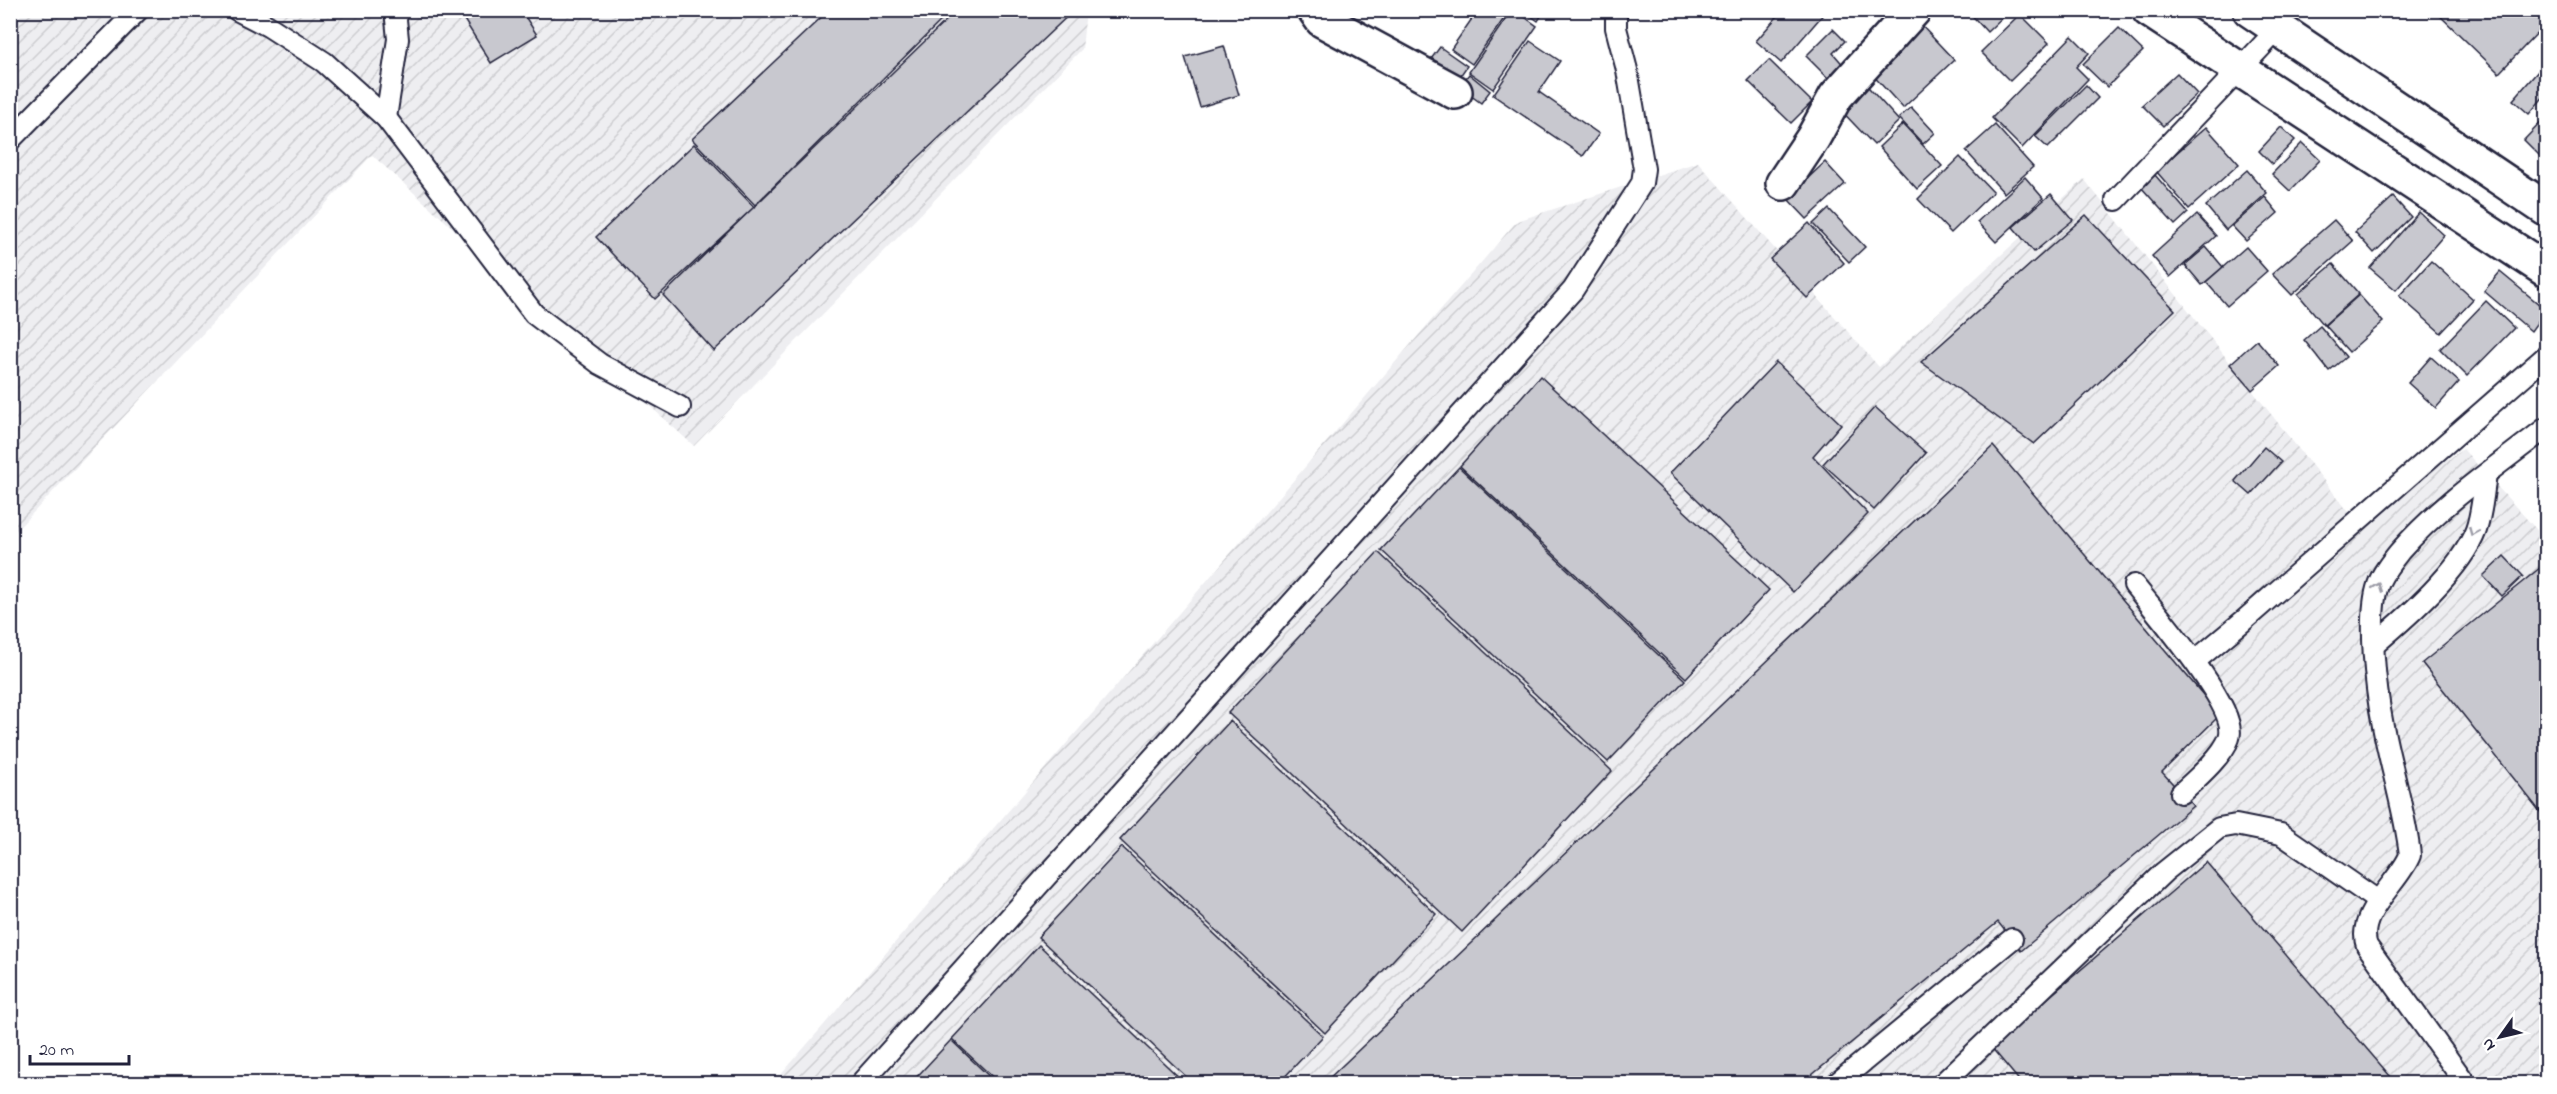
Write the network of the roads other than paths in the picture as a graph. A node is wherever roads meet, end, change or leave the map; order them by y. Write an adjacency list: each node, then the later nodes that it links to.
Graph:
1 (138, 10): 13 (lane)
2 (237, 10): 12 (lane)
3 (395, 10): 12 (lane)
4 (1315, 10): 11 (street)
5 (1616, 10): 28 (lane)
6 (1914, 10): 14 (street)
7 (2149, 10): 10 (street)
8 (2250, 10): 9 (street)
9 (2278, 29): 10 (lane); 16 (street)
10 (2238, 69): 15 (lane); 17 (street)
11 (1455, 92)
12 (386, 118): 19 (lane)
13 (10, 140)
14 (1783, 183)
15 (2116, 200)
16 (2547, 209)
17 (2547, 270)
18 (2547, 356): 24 (lane)
19 (680, 407)
20 (2547, 428): 21 (lane)
21 (2486, 475): 23 (lane, one-way to 23); 23 (lane, one-way to 21)
22 (2134, 585): 24 (lane)
23 (2375, 644): 26 (lane)
24 (2195, 661): 25 (lane)
25 (2181, 793)
26 (2378, 901): 30 (lane); 31 (lane)
27 (2012, 939): 29 (lane)
28 (860, 1083)
29 (1836, 1083)
30 (1942, 1083)
31 (2466, 1083)

